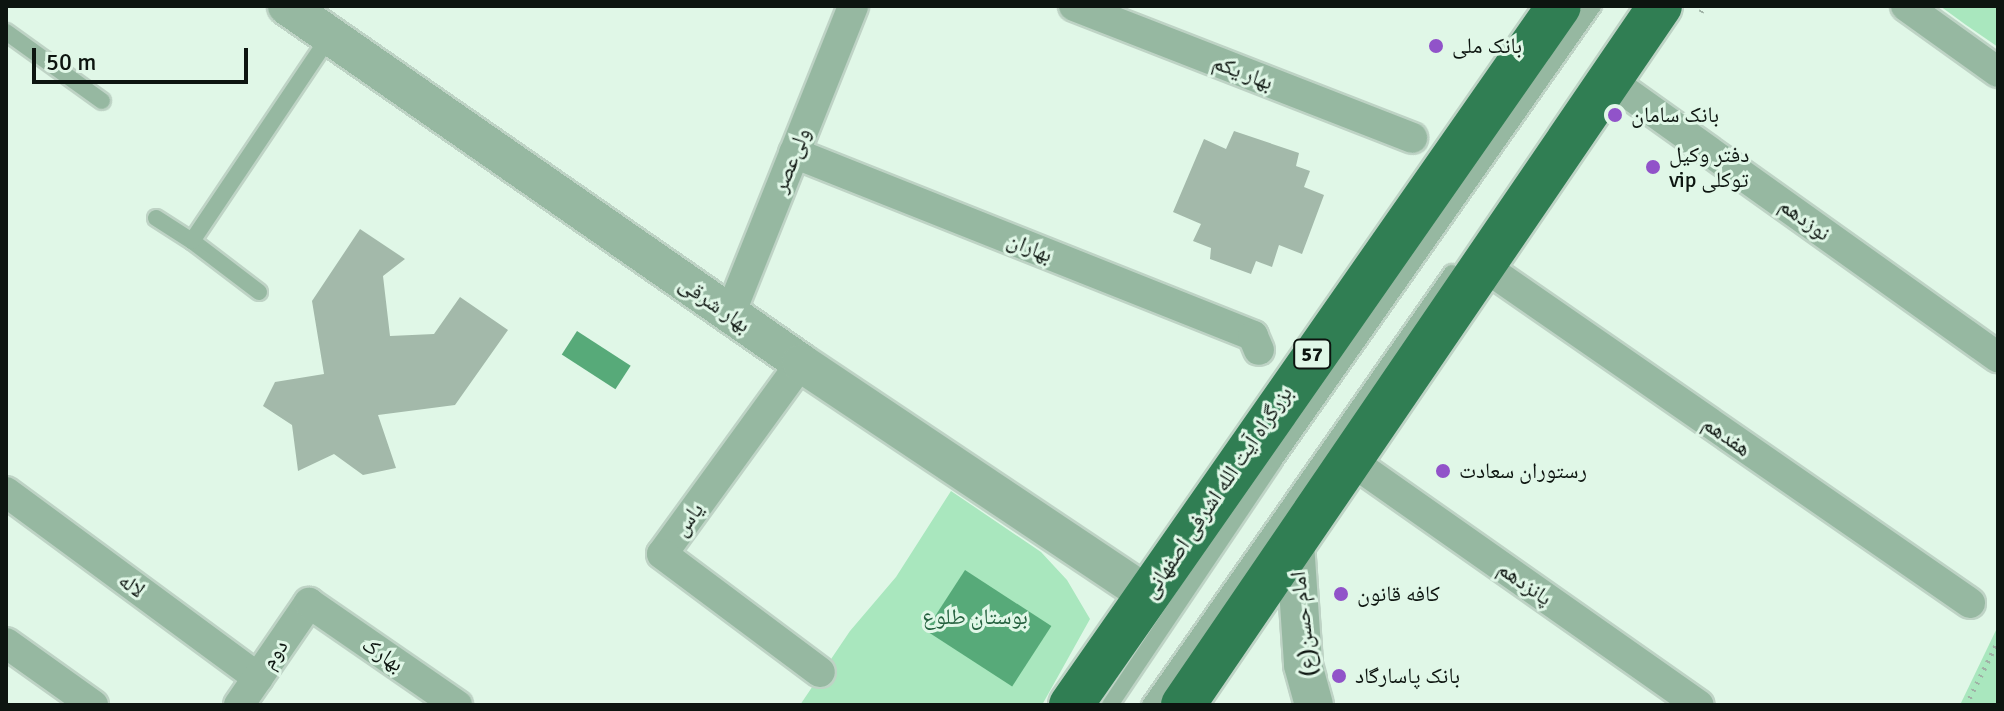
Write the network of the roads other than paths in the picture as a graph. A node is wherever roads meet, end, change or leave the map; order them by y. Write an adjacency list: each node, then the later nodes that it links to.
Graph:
1 (287, 6): 9 (street, بهار شرقی)
2 (853, 6): 15 (street, ولی‌عصر)
3 (1074, 6): 13 (street, بهار یکم)
4 (1559, 6): 27 (highway, بزرگراه آیت الله اشرفی اصفهانی / 57)
5 (1593, 6): 37 (lane)
6 (1906, 6): 11 (street)
7 (1688, 8): 10 (highway)
8 (6, 32): 12 (lane)
9 (330, 36): 17 (lane); 20 (street, بهار شرقی)
10 (1608, 68): 14 (lane); 18 (highway); 22 (street, نوزدهم)
11 (1998, 72)
12 (102, 101)
13 (1412, 138)
14 (1546, 139)
15 (794, 153): 20 (street, ولی‌عصر); 21 (street, بهاران)
16 (156, 218): 17 (lane)
17 (192, 241): 19 (lane)
18 (1472, 265): 24 (highway); 29 (street, هفدهم); 38 (lane)
19 (259, 292)
20 (730, 314): 23 (street, بهار شرقی)
21 (1259, 350)
22 (1998, 357)
23 (801, 363): 27 (street, بهار شرقی); 31 (street, یاس)
24 (1350, 460): 26 (highway); 41 (street, پانزدهم)
25 (6, 492): 32 (street, لاله)
26 (1295, 543): 39 (highway); 40 (street, امام حسن(ع))
27 (1147, 595): 36 (highway, بزرگراه آیت الله اشرفی اصفهانی / 57)
28 (309, 603): 32 (street, دوم); 35 (street, بهارک)
29 (1970, 603)
30 (6, 643): 33 (street)
31 (820, 672)
32 (258, 678): 34 (street, دوم)
33 (93, 705)
34 (239, 705)
35 (457, 705)
36 (1071, 705)
37 (1110, 705)
38 (1150, 705)
39 (1183, 705)
40 (1314, 705)
41 (1699, 705)

